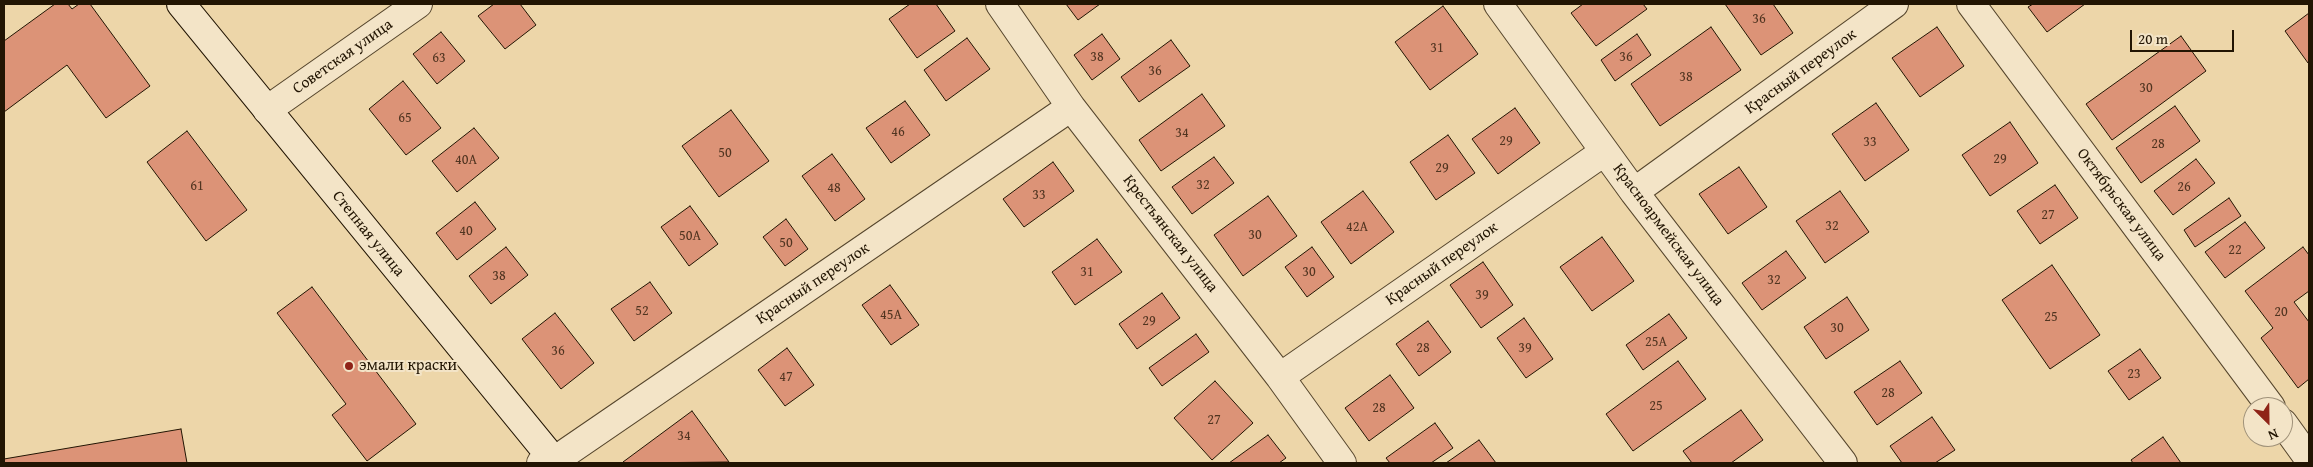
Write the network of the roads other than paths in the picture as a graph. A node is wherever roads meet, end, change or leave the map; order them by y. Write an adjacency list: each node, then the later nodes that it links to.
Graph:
1 (181, 4): 8 (street, Степная улица)
2 (418, 4): 8 (street, Советская улица)
3 (1000, 4): 7 (street, Крестьянская улица)
4 (1498, 4): 9 (street, Красноармейская улица)
5 (1894, 4): 10 (street, Красный переулок)
6 (1971, 4): 12 (street, Октябрьская улица)
7 (1071, 106): 11 (street, Крестьянская улица); 15 (street, Красный переулок)
8 (267, 110): 15 (street, Степная улица)
9 (1604, 152): 10 (street, Красноармейская улица); 11 (street, Красный переулок)
10 (1634, 192): 17 (street, Красноармейская улица)
11 (1280, 377): 16 (street, Крестьянская улица)
12 (2264, 397)
13 (2293, 436): 14 (street)
14 (2309, 458)
15 (551, 462)
16 (1342, 463)
17 (1842, 463)

